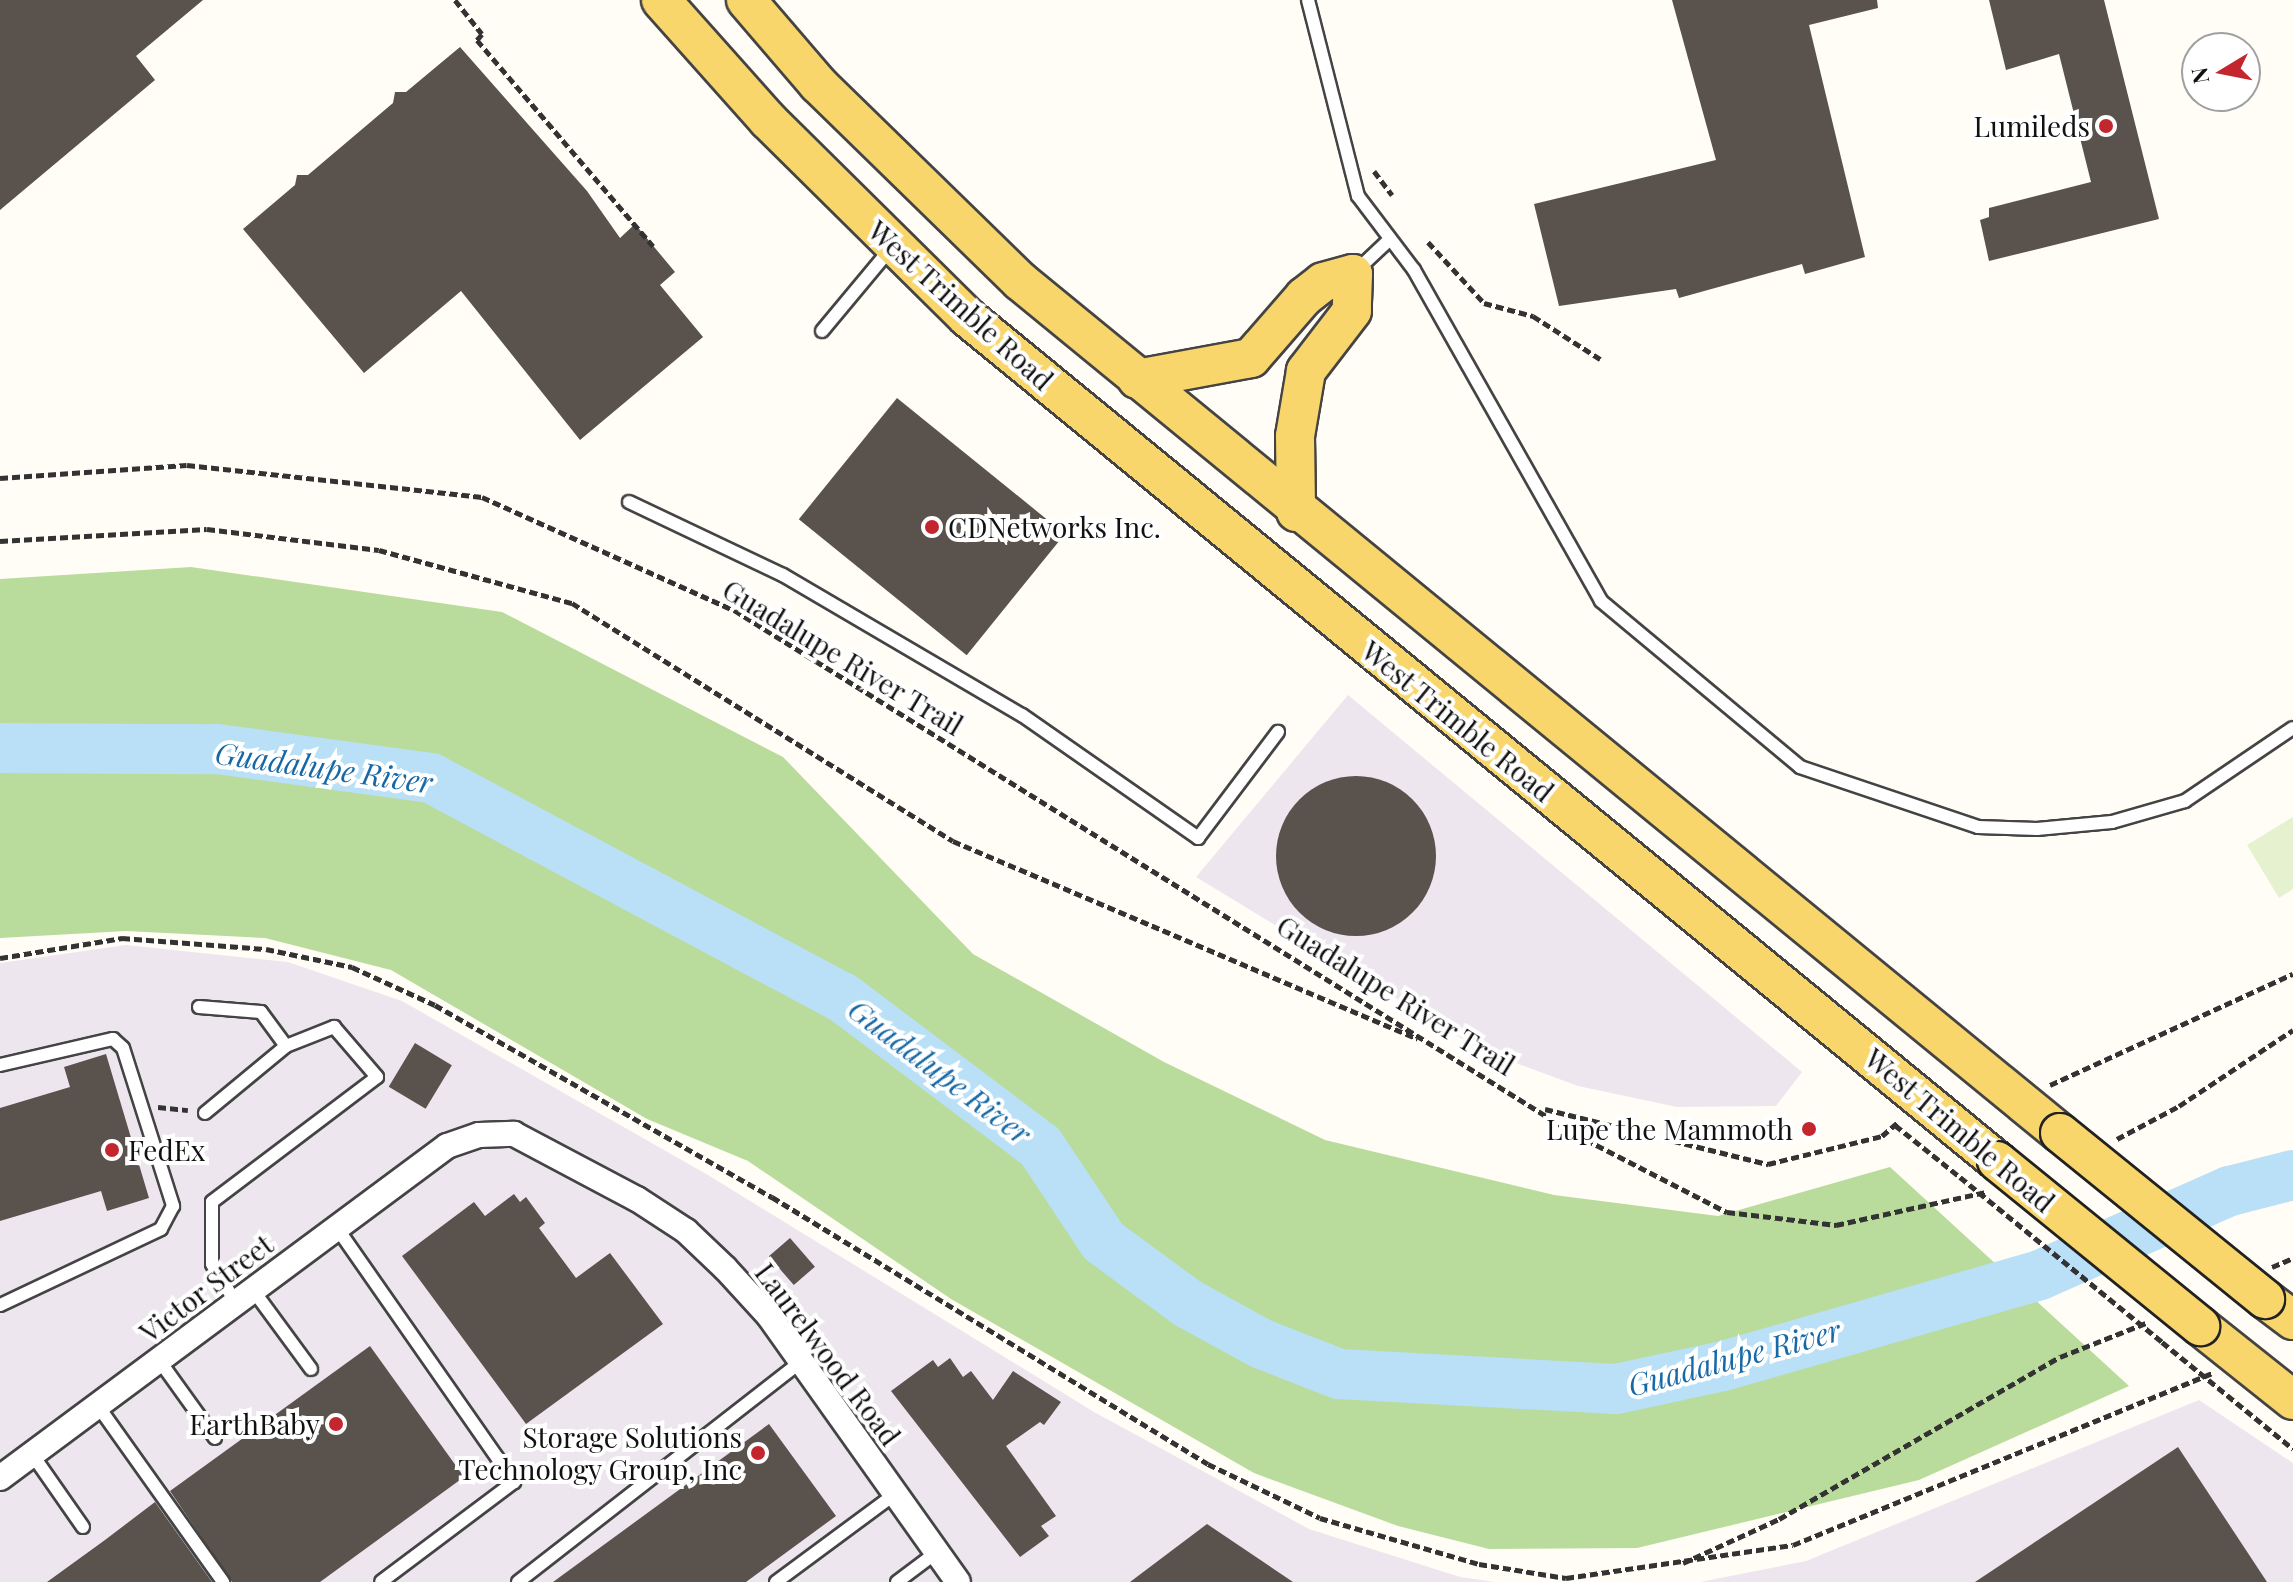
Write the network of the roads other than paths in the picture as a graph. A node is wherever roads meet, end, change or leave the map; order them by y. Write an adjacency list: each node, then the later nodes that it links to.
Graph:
1 (661, 0): 5 (main road, West Trimble Road)
2 (746, 0): 10 (main road, West Trimble Road)
3 (1308, 0): 4 (lane)
4 (1390, 239): 6 (lane); 13 (lane)
5 (893, 246): 8 (lane); 27 (main road, West Trimble Road, bridge)
6 (1353, 274): 7 (main road); 9 (main road)
7 (1285, 319): 9 (main road); 10 (main road)
8 (822, 331)
9 (1323, 350): 12 (main road)
10 (1137, 379): 12 (main road, West Trimble Road)
11 (629, 502): 14 (lane)
12 (1296, 512): 22 (main road, West Trimble Road, bridge)
13 (2293, 728)
14 (1278, 732)
15 (199, 1007): 16 (lane)
16 (286, 1046): 18 (lane); 21 (lane)
17 (0, 1065): 23 (lane)
18 (205, 1113)
19 (447, 1146): 20 (street, Victor Street); 25 (street, Laurelwood Road)
20 (337, 1228): 21 (street, Victor Street); 36 (lane)
21 (244, 1297): 24 (street, Victor Street); 26 (lane)
22 (2274, 1297)
23 (0, 1305)
24 (159, 1360): 28 (street, Victor Street); 29 (lane)
25 (801, 1362): 32 (street, Laurelwood Road); 37 (lane)
26 (311, 1369)
27 (2293, 1400)
28 (98, 1406): 30 (street, Victor Street); 35 (lane)
29 (215, 1438)
30 (32, 1454): 31 (street, Victor Street); 33 (lane)
31 (0, 1478)
32 (895, 1494): 34 (street, Laurelwood Road); 38 (lane)
33 (83, 1527)
34 (937, 1552): 39 (lane); 40 (street, Laurelwood Road)
35 (223, 1582)
36 (381, 1582)
37 (518, 1582)
38 (776, 1582)
39 (897, 1582)
40 (958, 1582)

